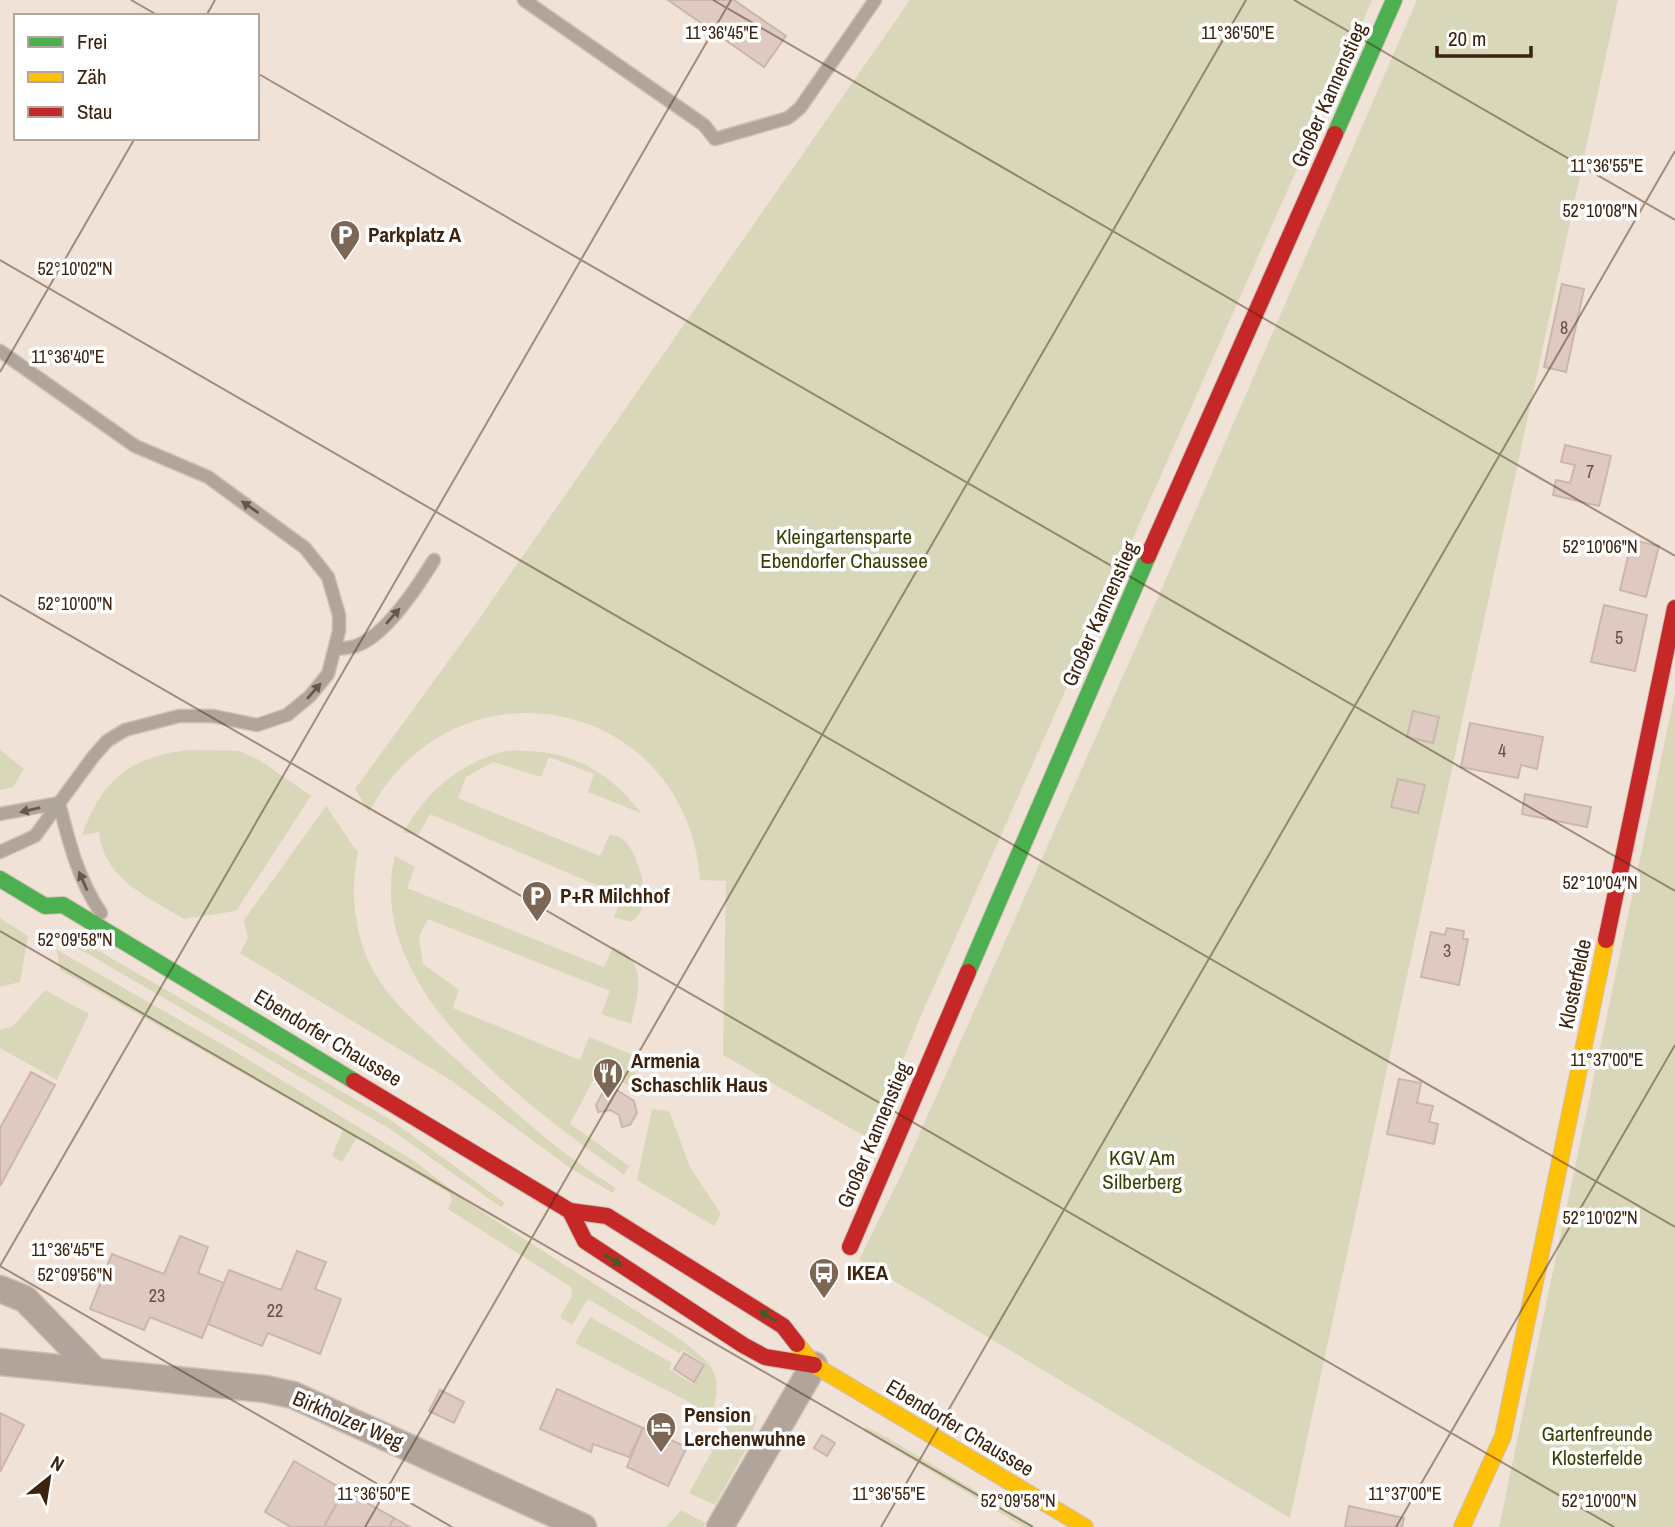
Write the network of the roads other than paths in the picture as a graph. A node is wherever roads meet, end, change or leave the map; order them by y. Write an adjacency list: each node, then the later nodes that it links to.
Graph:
1 (524, 0): 2 (lane)
2 (875, 0)
3 (1394, 0): 14 (street, Großer Kannenstieg)
4 (0, 351): 7 (lane, one-way to 4)
5 (434, 560): 7 (lane, one-way to 5)
6 (1675, 608): 22 (street, Klosterfelde)
7 (337, 649): 8 (lane, one-way to 7)
8 (59, 803): 9 (lane, one-way to 9); 10 (lane); 12 (lane, one-way to 8)
9 (0, 814)
10 (0, 852)
11 (0, 880): 12 (street, Ebendorfer Chaussee)
12 (119, 939): 13 (street, Ebendorfer Chaussee)
13 (570, 1210): 17 (street, Ebendorfer Chaussee, one-way to 13); 17 (street, Ebendorfer Chaussee, one-way to 17)
14 (850, 1247)
15 (0, 1289): 18 (street)
16 (0, 1362): 18 (street, Birkholzer Weg)
17 (814, 1365): 20 (street); 21 (street, Ebendorfer Chaussee)
18 (96, 1372): 19 (street, Birkholzer Weg)
19 (583, 1527)
20 (720, 1527)
21 (1085, 1527)
22 (1462, 1527)

